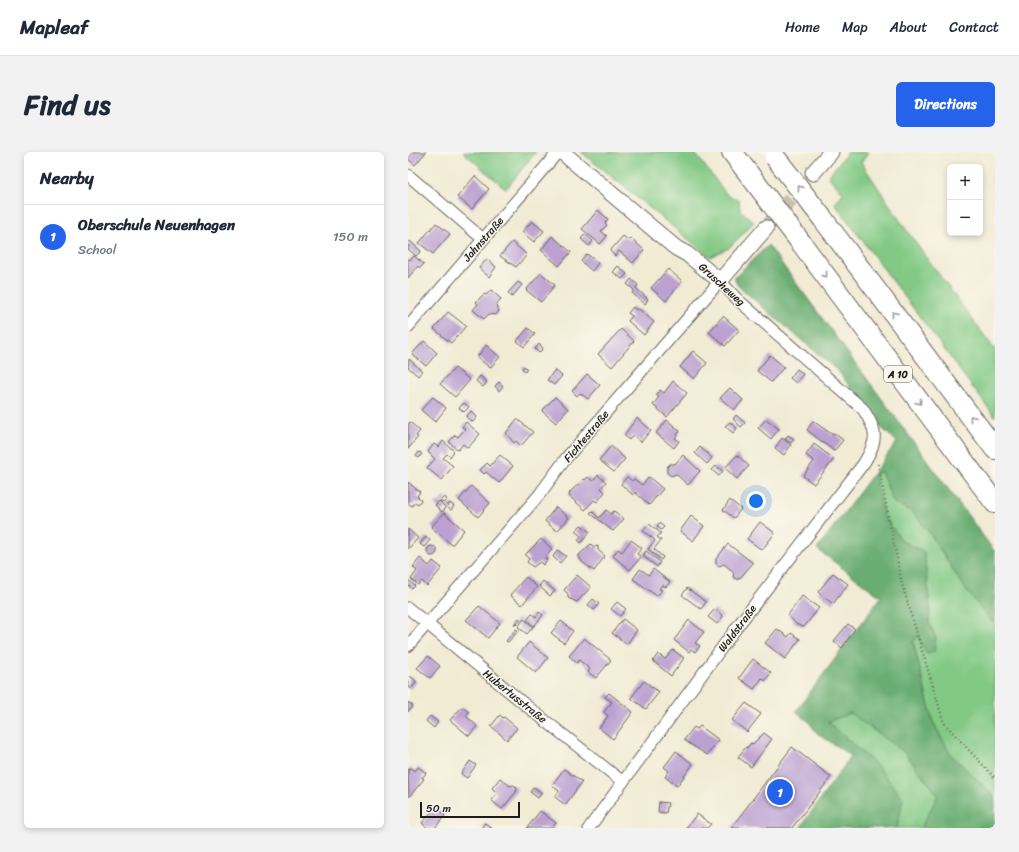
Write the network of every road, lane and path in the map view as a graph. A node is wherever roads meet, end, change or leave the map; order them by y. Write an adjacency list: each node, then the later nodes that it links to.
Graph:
1 (558, 152): 9 (street, Jahnstraße)
2 (562, 152): 10 (street, Gruscheweg)
3 (732, 152): 15 (highway, A 10, one-way to 15, bridge)
4 (831, 152): 6 (street)
5 (774, 154): 14 (highway, one-way to 5, bridge)
6 (814, 173)
7 (408, 175): 9 (street)
8 (766, 228): 10 (street, Fichtestraße)
9 (483, 239): 11 (street, Jahnstraße)
10 (720, 281): 12 (street, Gruscheweg); 17 (street, Fichtestraße)
11 (408, 327)
12 (874, 426): 13 (street, Waldstraße)
13 (872, 448): 19 (path); 20 (street, Waldstraße)
14 (995, 449)
15 (995, 503)
16 (408, 608): 17 (street, Hubertusstraße)
17 (427, 624): 18 (street, Fichtestraße); 20 (street, Hubertusstraße)
18 (408, 646)
19 (995, 778)
20 (623, 782): 21 (street, Waldstraße)
21 (589, 828)

